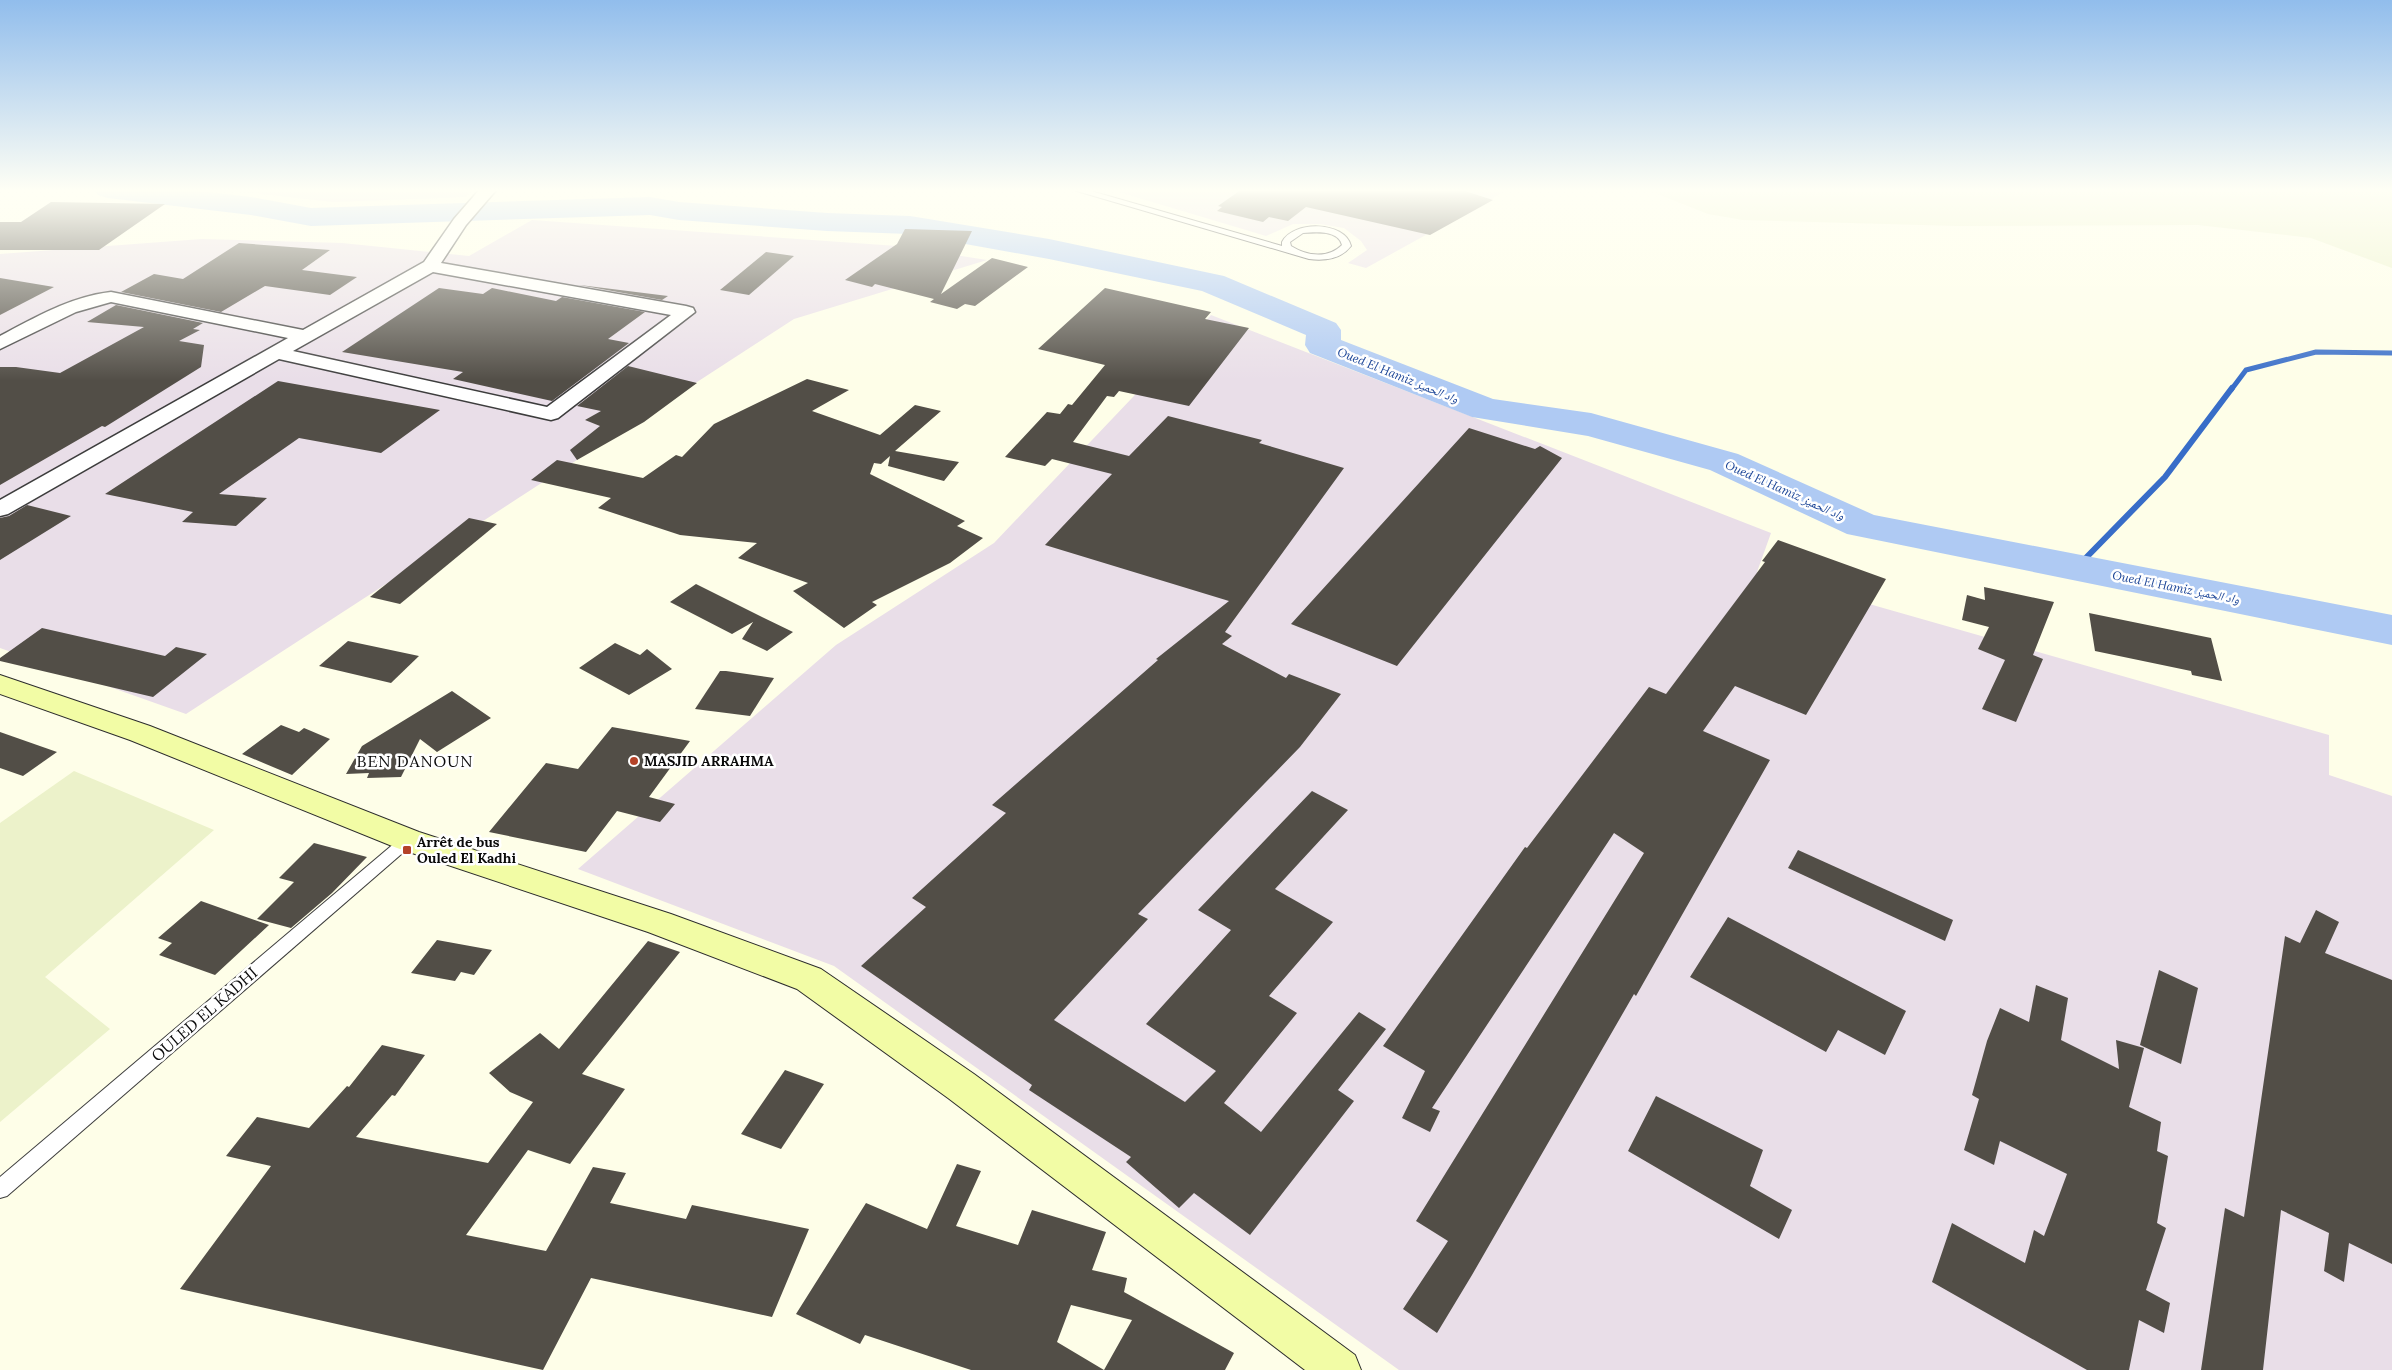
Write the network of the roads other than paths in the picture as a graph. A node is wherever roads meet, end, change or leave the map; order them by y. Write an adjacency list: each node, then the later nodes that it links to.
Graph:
1 (439, 253): 5 (street)
2 (1295, 253): 4 (lane)
3 (1337, 253): 4 (lane)
4 (1299, 254)
5 (430, 266): 6 (street); 8 (street)
6 (306, 336): 7 (street); 8 (street)
7 (0, 343)
8 (276, 353): 9 (street)
9 (0, 509)
10 (0, 684): 11 (main road)
11 (408, 840): 12 (lane, OULED EL KADHI); 13 (main road)
12 (0, 1189)
13 (1340, 1370)

